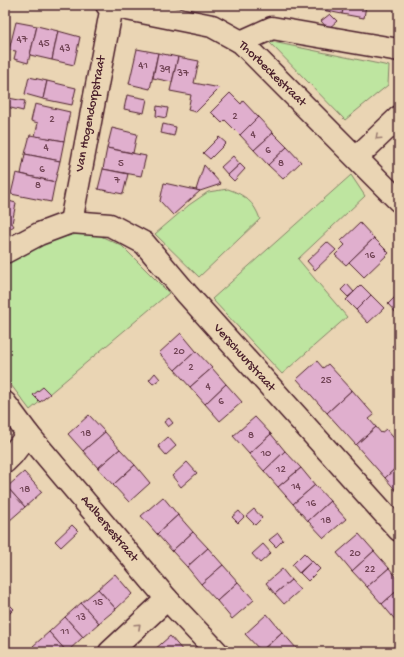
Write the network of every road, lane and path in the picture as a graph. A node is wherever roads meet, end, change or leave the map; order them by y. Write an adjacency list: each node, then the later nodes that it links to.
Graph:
1 (110, 5): 2 (street, Thorbeckestraat); 7 (street, Van Hogendorpstraat)
2 (241, 42): 3 (street); 5 (street, Thorbeckestraat)
3 (399, 50)
4 (399, 117): 5 (street, one-way to 5)
5 (356, 157): 6 (street, Thorbeckestraat)
6 (399, 201)
7 (71, 222): 8 (street); 12 (street, Verschuurstraat)
8 (5, 252)
9 (5, 403): 10 (street, Aalbersestraat)
10 (28, 434): 11 (street); 13 (street, Aalbersestraat)
11 (5, 462)
12 (399, 530)
13 (167, 599): 14 (street, one-way to 13); 15 (street, Aalbersestraat)
14 (110, 652)
15 (217, 652)

